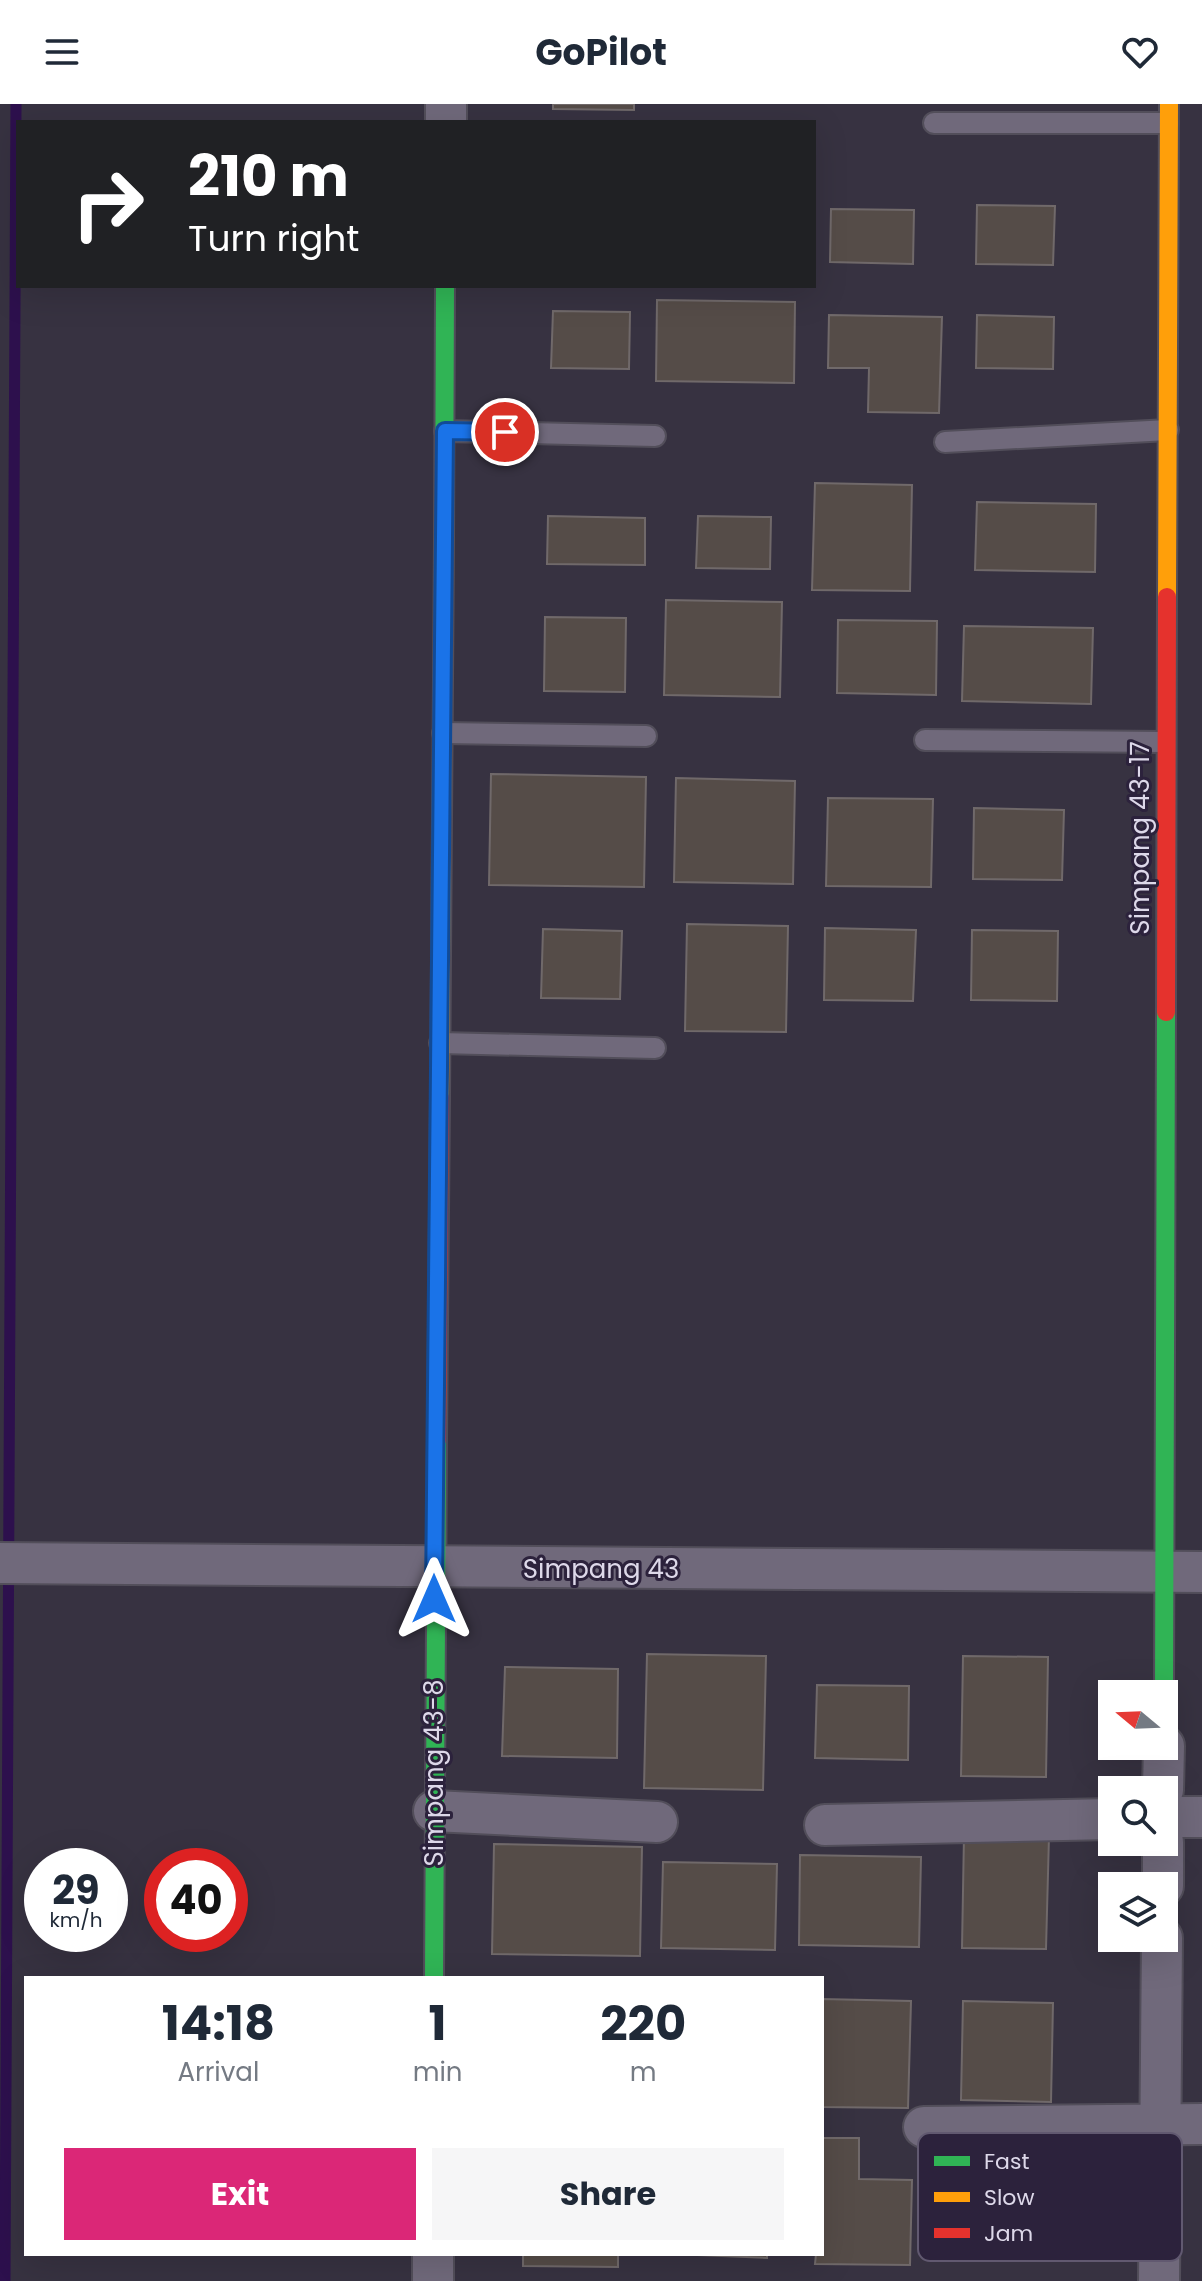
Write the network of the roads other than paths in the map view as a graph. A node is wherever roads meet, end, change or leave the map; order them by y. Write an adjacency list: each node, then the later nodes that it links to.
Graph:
1 (1169, 113): 2 (lane); 4 (street, Simpang 43-17)
2 (934, 123)
3 (445, 288): 5 (street, Simpang 43-8)
4 (1168, 430): 7 (lane); 11 (street, Simpang 43-17)
5 (445, 431): 6 (lane); 8 (street, Simpang 43-8)
6 (655, 436)
7 (945, 442)
8 (443, 733): 9 (lane); 12 (street, Simpang 43-8)
9 (646, 736)
10 (925, 740): 11 (lane)
11 (1165, 742): 16 (street, Simpang 43-17)
12 (440, 1043): 13 (lane); 15 (street, Simpang 43-8)
13 (655, 1048)
14 (18, 1563): 15 (street, Simpang 43)
15 (434, 1569): 16 (street, Simpang 43); 18 (street, Simpang 43-8)
16 (1183, 1572): 17 (street, Simpang 43-17)
17 (1166, 1680)
18 (434, 1811): 22 (street); 25 (street, Simpang 43-8)
19 (1178, 1817): 20 (street)
20 (1202, 1817)
21 (1098, 1819): 23 (street)
22 (657, 1822)
23 (825, 1825)
24 (1162, 1952): 26 (street)
25 (434, 1976)
26 (1160, 2122): 27 (street); 28 (street); 29 (street)
27 (1202, 2124)
28 (924, 2127)
29 (1160, 2133)
30 (433, 2256): 32 (street)
31 (1159, 2261): 33 (street)
32 (433, 2281)
33 (1159, 2281)

